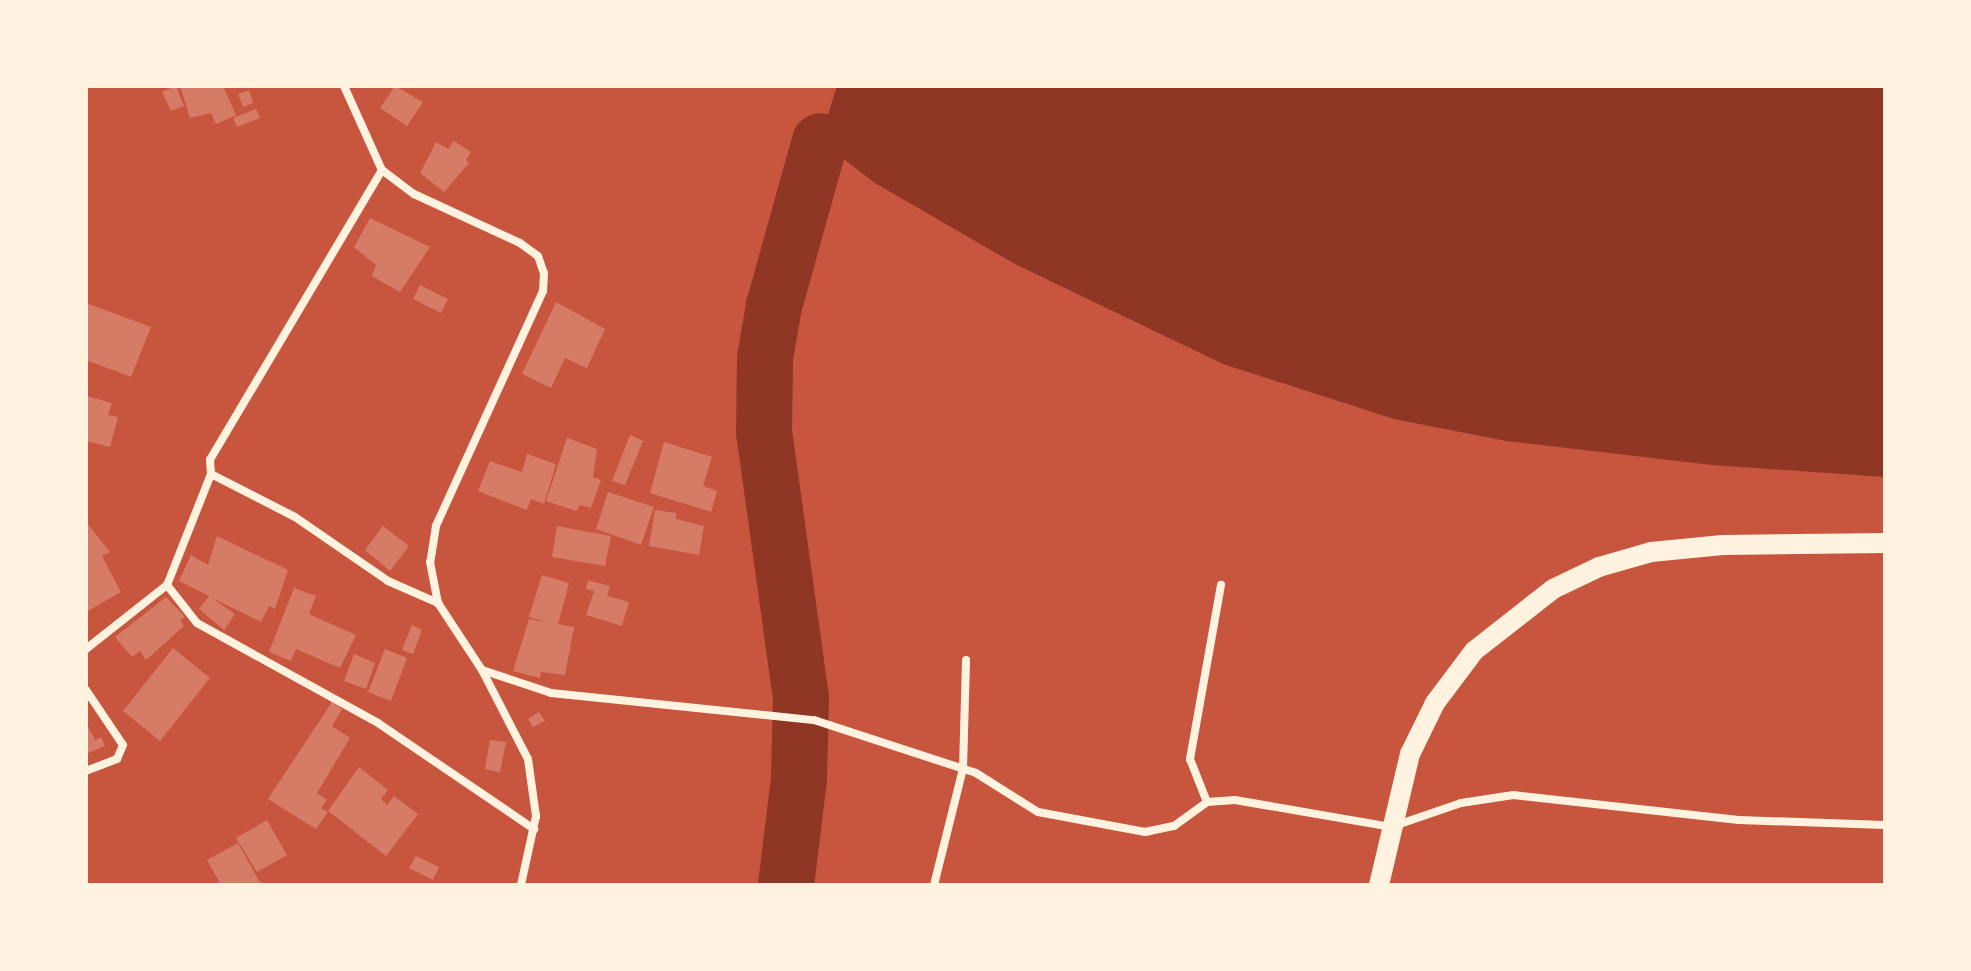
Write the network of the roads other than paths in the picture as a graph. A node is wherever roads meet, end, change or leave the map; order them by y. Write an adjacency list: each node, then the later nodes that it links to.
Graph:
1 (344, 86): 2 (street)
2 (382, 170): 3 (street); 7 (street)
3 (211, 474): 5 (street); 7 (street)
4 (1885, 543): 16 (main road)
5 (167, 585): 8 (street); 17 (street)
6 (1221, 585): 14 (street)
7 (438, 603): 10 (street)
8 (86, 649)
9 (966, 660): 12 (street)
10 (482, 670): 12 (street); 17 (street)
11 (86, 690): 13 (street)
12 (963, 769): 14 (street); 19 (street)
13 (86, 771)
14 (1207, 802): 16 (street)
15 (1885, 825): 16 (street)
16 (1391, 827): 20 (main road)
17 (534, 829): 18 (street)
18 (521, 885)
19 (934, 885)
20 (1379, 885)

